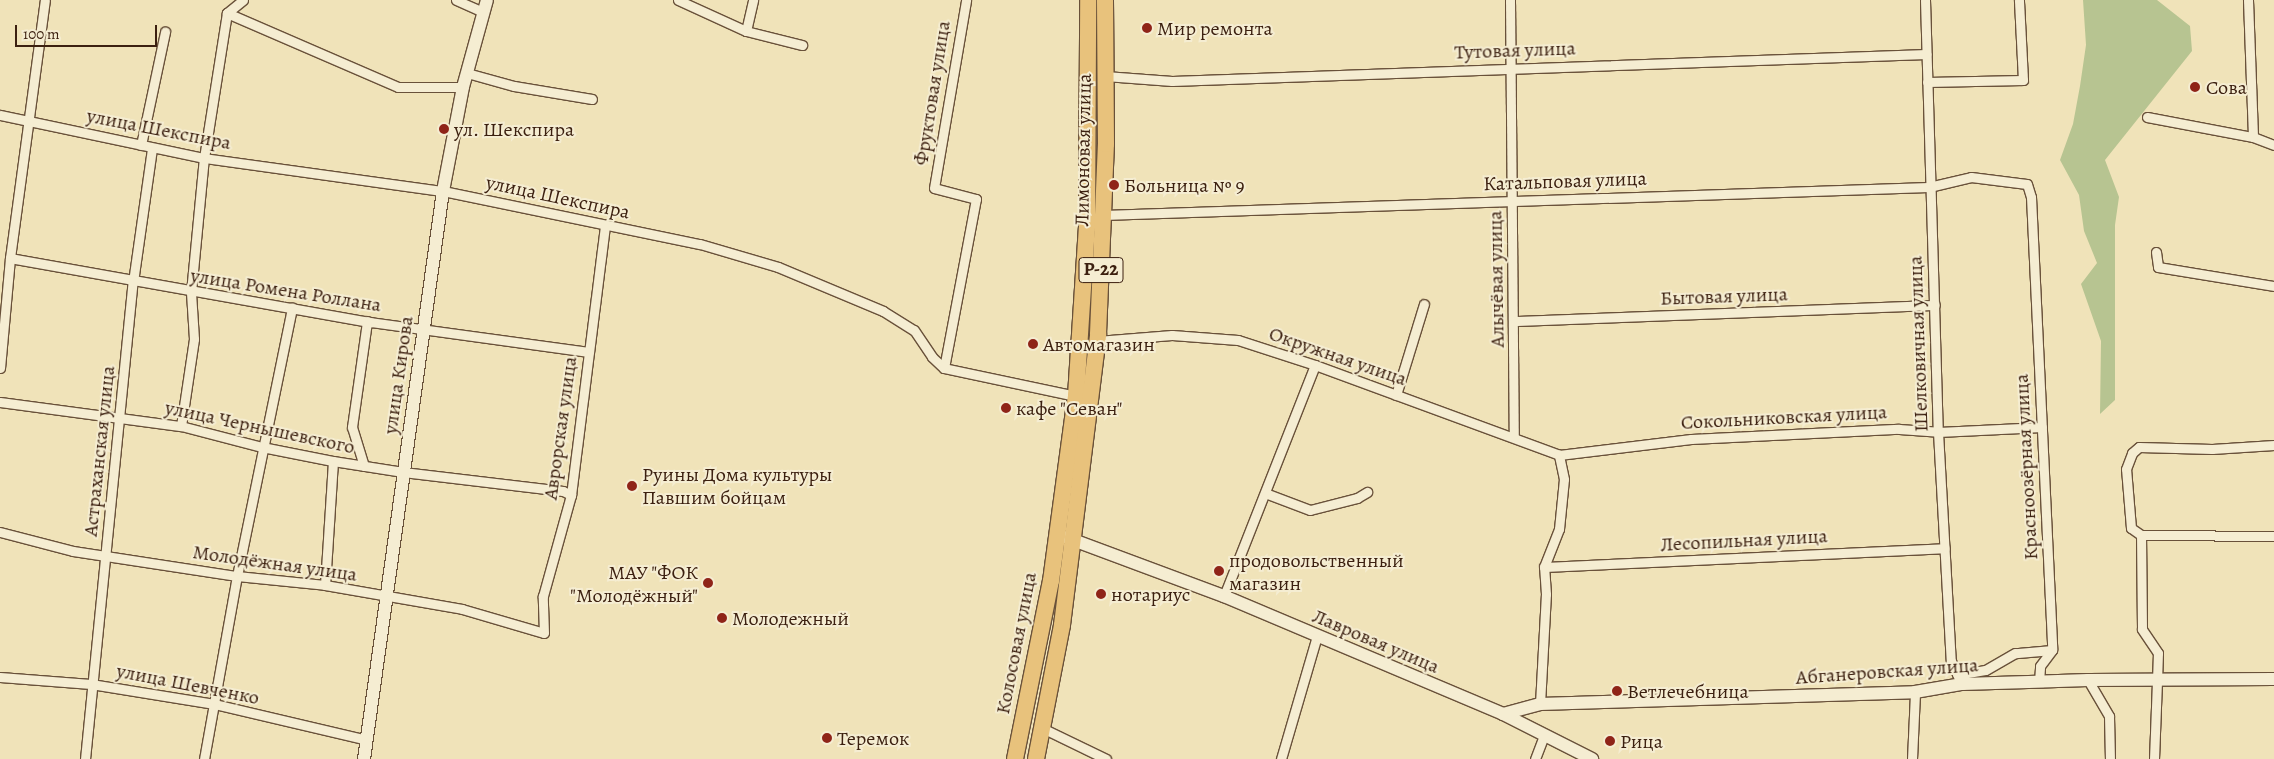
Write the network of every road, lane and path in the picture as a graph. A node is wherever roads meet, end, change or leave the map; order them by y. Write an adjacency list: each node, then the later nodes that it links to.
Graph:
1 (44, 0): 27 (street)
2 (243, 0): 14 (street)
3 (456, 0): 13 (street)
4 (678, 0): 15 (street)
5 (753, 0): 15 (street)
6 (966, 0): 54 (street, Фруктовая улица)
7 (1088, 0): 56 (highway, Лимоновая улица / Р-22)
8 (1105, 0): 21 (highway, Лимоновая улица / Р-22)
9 (1510, 0): 19 (street, Алычёвая улица)
10 (1925, 0): 18 (street, Шелковичная улица)
11 (2019, 0): 22 (street)
12 (2248, 0): 28 (street)
13 (485, 6): 20 (street, улица Кирова)
14 (227, 13): 23 (street); 32 (street)
15 (746, 30): 17 (street)
16 (165, 32): 30 (street)
17 (802, 45)
18 (1927, 54): 19 (street, Тутовая улица); 22 (street, Шелковичная улица)
19 (1510, 67): 21 (street, Тутовая улица); 36 (street, Алычёвая улица)
20 (467, 73): 23 (street, улица Кирова); 24 (street)
21 (1105, 76): 37 (highway, Лимоновая улица / Р-22)
22 (1927, 82): 34 (street, Шелковичная улица)
23 (463, 86): 35 (street, улица Кирова)
24 (592, 99)
25 (0, 115): 27 (street, улица Шекспира)
26 (2146, 117): 28 (street)
27 (29, 120): 30 (street, улица Шекспира); 40 (street)
28 (2253, 137): 29 (street)
29 (2274, 145)
30 (141, 146): 31 (street, улица Шекспира)
31 (152, 148): 32 (street, улица Шекспира); 41 (street, Астраханская улица)
32 (204, 158): 35 (street, улица Шекспира); 43 (street)
33 (2027, 184): 34 (street, Катальповая улица); 60 (street, Красноозёрная улица)
34 (1929, 187): 36 (street, Катальповая улица); 45 (street, Шелковичная улица)
35 (443, 191): 38 (street, улица Шекспира); 49 (street, улица Кирова)
36 (1512, 200): 37 (street, Катальповая улица); 48 (street, Алычёвая улица)
37 (1103, 215): 50 (highway, Лимоновая улица / Р-22)
38 (605, 225): 51 (street, Аврорская улица); 54 (street, улица Шекспира)
39 (2156, 252): 42 (street)
40 (10, 258): 41 (street, улица Ромена Роллана); 53 (street)
41 (133, 282): 43 (street, улица Ромена Роллана); 58 (street, Астраханская улица)
42 (2274, 286)
43 (192, 292): 46 (street, улица Ромена Роллана); 59 (street)
44 (1424, 304): 55 (street)
45 (1935, 306): 48 (street, Бытовая улица); 61 (street, Шелковичная улица)
46 (292, 308): 47 (street, улица Ромена Роллана); 64 (street)
47 (367, 321): 49 (street, улица Ромена Роллана); 67 (street)
48 (1515, 321): 62 (street, Алычёвая улица)
49 (424, 330): 51 (street, улица Ромена Роллана); 68 (street, улица Кирова)
50 (1097, 341): 52 (street, Окружная улица); 76 (highway, Лимоновая улица / Р-22)
51 (588, 352): 71 (street, Аврорская улица)
52 (1315, 365): 55 (street, Окружная улица); 69 (street)
53 (0, 368)
54 (944, 368): 56 (street)
55 (1396, 395): 62 (street, Окружная улица)
56 (1076, 396): 73 (highway, Лимоновая улица / Р-22)
57 (0, 402): 58 (street, улица Чернышевского)
58 (122, 418): 59 (street, улица Чернышевского); 78 (street, Астраханская улица)
59 (181, 426): 64 (street, улица Чернышевского)
60 (2042, 427): 61 (street, Сокольниковская улица); 86 (street, Красноозёрная улица)
61 (1938, 432): 65 (street, Сокольниковская улица); 77 (street, Шелковичная улица)
62 (1514, 437): 65 (street, Окружная улица)
63 (2274, 445): 74 (street)
64 (262, 447): 66 (street, улица Чернышевского); 80 (street)
65 (1559, 455): 79 (street)
66 (333, 461): 67 (street, улица Чернышевского); 81 (street)
67 (364, 466): 68 (street, улица Чернышевского)
68 (403, 472): 71 (street, улица Чернышевского); 83 (street, улица Кирова)
69 (1265, 492): 70 (street); 82 (street)
70 (1367, 492)
71 (571, 495): 84 (street, Аврорская улица)
72 (0, 532): 78 (street, Молодёжная улица)
73 (1057, 535): 76 (street, Лавровая улица); 104 (highway, Колосовая улица / Р-22)
74 (2141, 535): 75 (street); 91 (street)
75 (2274, 536)
76 (1074, 538): 82 (street, Лавровая улица); 98 (highway, Колосовая улица / Р-22)
77 (1945, 548): 79 (street, Лесопильная улица); 89 (street, Шелковичная улица)
78 (106, 555): 80 (street, Молодёжная улица); 93 (street, Астраханская улица)
79 (1544, 568): 96 (street)
80 (237, 576): 81 (street, Молодёжная улица); 95 (street)
81 (325, 585): 83 (street, Молодёжная улица)
82 (1224, 596): 85 (street, Лавровая улица)
83 (386, 597): 84 (street, Молодёжная улица); 100 (street, улица Кирова)
84 (544, 633)
85 (1317, 636): 97 (street, Лавровая улица); 107 (street)
86 (2052, 650): 89 (street); 92 (street)
87 (0, 677): 93 (street, улица Шевченко)
88 (2274, 679): 91 (street, Абганеровская улица)
89 (1960, 680): 92 (street, Абганеровская улица); 94 (street, Абганеровская улица)
90 (2088, 680): 91 (street, Абганеровская улица); 92 (street, Абганеровская улица); 111 (street)
91 (2157, 681): 112 (street)
92 (2039, 682)
93 (91, 684): 95 (street, улица Шевченко); 101 (street, Астраханская улица)
94 (1915, 692): 96 (street, Абганеровская улица); 110 (street)
95 (214, 704): 100 (street, улица Шевченко); 102 (street)
96 (1540, 704): 97 (street, Абганеровская улица)
97 (1503, 714): 99 (street, Лавровая улица)
98 (1042, 728): 105 (highway, Колосовая улица / Р-22); 106 (street)
99 (1544, 735): 108 (street); 109 (street, Лавровая улица)
100 (367, 740): 103 (street, улица Кирова)
101 (85, 759)
102 (204, 759)
103 (364, 759)
104 (1015, 759)
105 (1036, 759)
106 (1106, 759)
107 (1281, 759)
108 (1535, 759)
109 (1592, 759)
110 (1912, 759)
111 (2110, 759)
112 (2154, 759)

